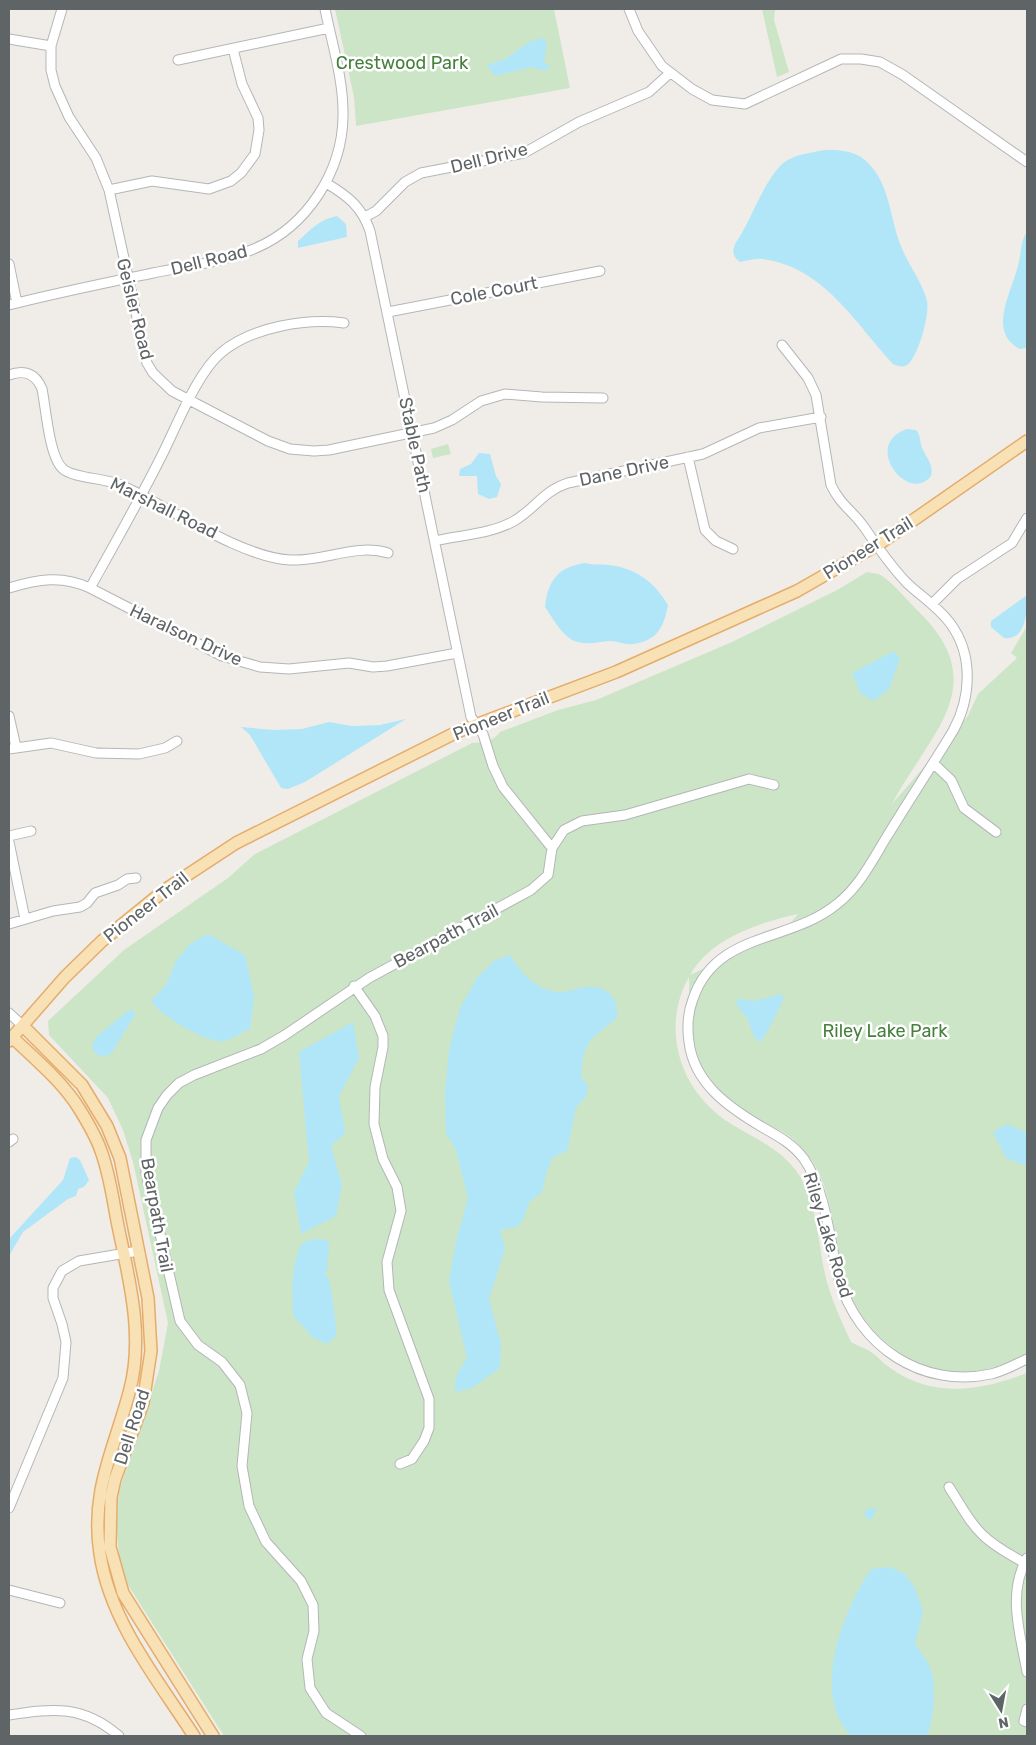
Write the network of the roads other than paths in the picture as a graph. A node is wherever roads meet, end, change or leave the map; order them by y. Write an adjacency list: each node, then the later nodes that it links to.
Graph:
1 (62, 9): 6 (street, Geisler Road)
2 (325, 9): 4 (street, Dell Road)
3 (629, 9): 9 (street)
4 (329, 28): 7 (street); 11 (street, Dell Road)
5 (9, 39): 6 (street)
6 (51, 46): 12 (street, Geisler Road)
7 (233, 49): 8 (street); 12 (street)
8 (178, 60)
9 (670, 73): 10 (street); 13 (street, Dell Drive)
10 (1027, 162)
11 (326, 183): 13 (street, Stable Path); 16 (street, Dell Road)
12 (108, 190): 16 (street, Geisler Road)
13 (365, 217): 18 (street, Stable Path)
14 (9, 264): 17 (street)
15 (600, 271): 18 (street, Cole Court)
16 (127, 279): 17 (street, Dell Road); 23 (street, Geisler Road)
17 (13, 304)
18 (388, 312): 25 (street, Stable Path)
19 (344, 323): 23 (street)
20 (782, 345): 24 (street, Riley Lake Road)
21 (9, 375): 28 (street, Marshall Road)
22 (603, 398): 25 (street, Geisler Road)
23 (190, 401): 25 (street, Geisler Road); 28 (street)
24 (821, 416): 27 (street, Dane Drive); 31 (street, Riley Lake Road)
25 (412, 432): 30 (street, Stable Path)
26 (1027, 440): 31 (main road, Pioneer Trail)
27 (688, 457): 30 (street, Dane Drive); 32 (street)
28 (142, 496): 33 (street, Marshall Road); 35 (street)
29 (1027, 518): 36 (street)
30 (435, 541): 37 (street, Stable Path)
31 (875, 546): 36 (street, Riley Lake Road); 39 (main road, Pioneer Trail)
32 (733, 549)
33 (388, 553)
34 (9, 588): 35 (street, Haralson Drive)
35 (90, 588): 37 (street, Haralson Drive)
36 (932, 604): 42 (street, Riley Lake Road)
37 (457, 653): 39 (street, Stable Path)
38 (9, 716): 41 (street)
39 (476, 724): 48 (street); 54 (main road, Pioneer Trail)
40 (177, 741): 41 (street)
41 (13, 748)
42 (933, 764): 45 (street); 58 (street, Riley Lake Road)
43 (774, 785): 48 (street, Bearpath Trail)
44 (31, 831): 46 (street)
45 (996, 832)
46 (9, 836)
47 (9, 842): 50 (street)
48 (552, 848): 52 (street, Bearpath Trail)
49 (136, 878): 50 (street)
50 (26, 919): 51 (street)
51 (9, 924)
52 (354, 986): 59 (street); 72 (street, Bearpath Trail)
53 (9, 1013): 54 (street, Dell Road)
54 (23, 1026): 55 (main road, Pioneer Trail); 56 (main road, Dell Road)
55 (10, 1037): 57 (main road, Dell Road)
56 (138, 1251): 57 (street); 69 (main road, Dell Road)
57 (124, 1254): 61 (street); 71 (main road, Dell Road)
58 (1027, 1359)
59 (400, 1464)
60 (949, 1487): 62 (street)
61 (9, 1508)
62 (1026, 1560): 65 (street)
63 (9, 1590): 64 (street)
64 (60, 1603)
65 (1027, 1672)
66 (1027, 1708): 68 (street)
67 (9, 1715): 70 (street)
68 (1027, 1722)
69 (210, 1733): 71 (street)
70 (119, 1736)
71 (195, 1736)
72 (361, 1736)

